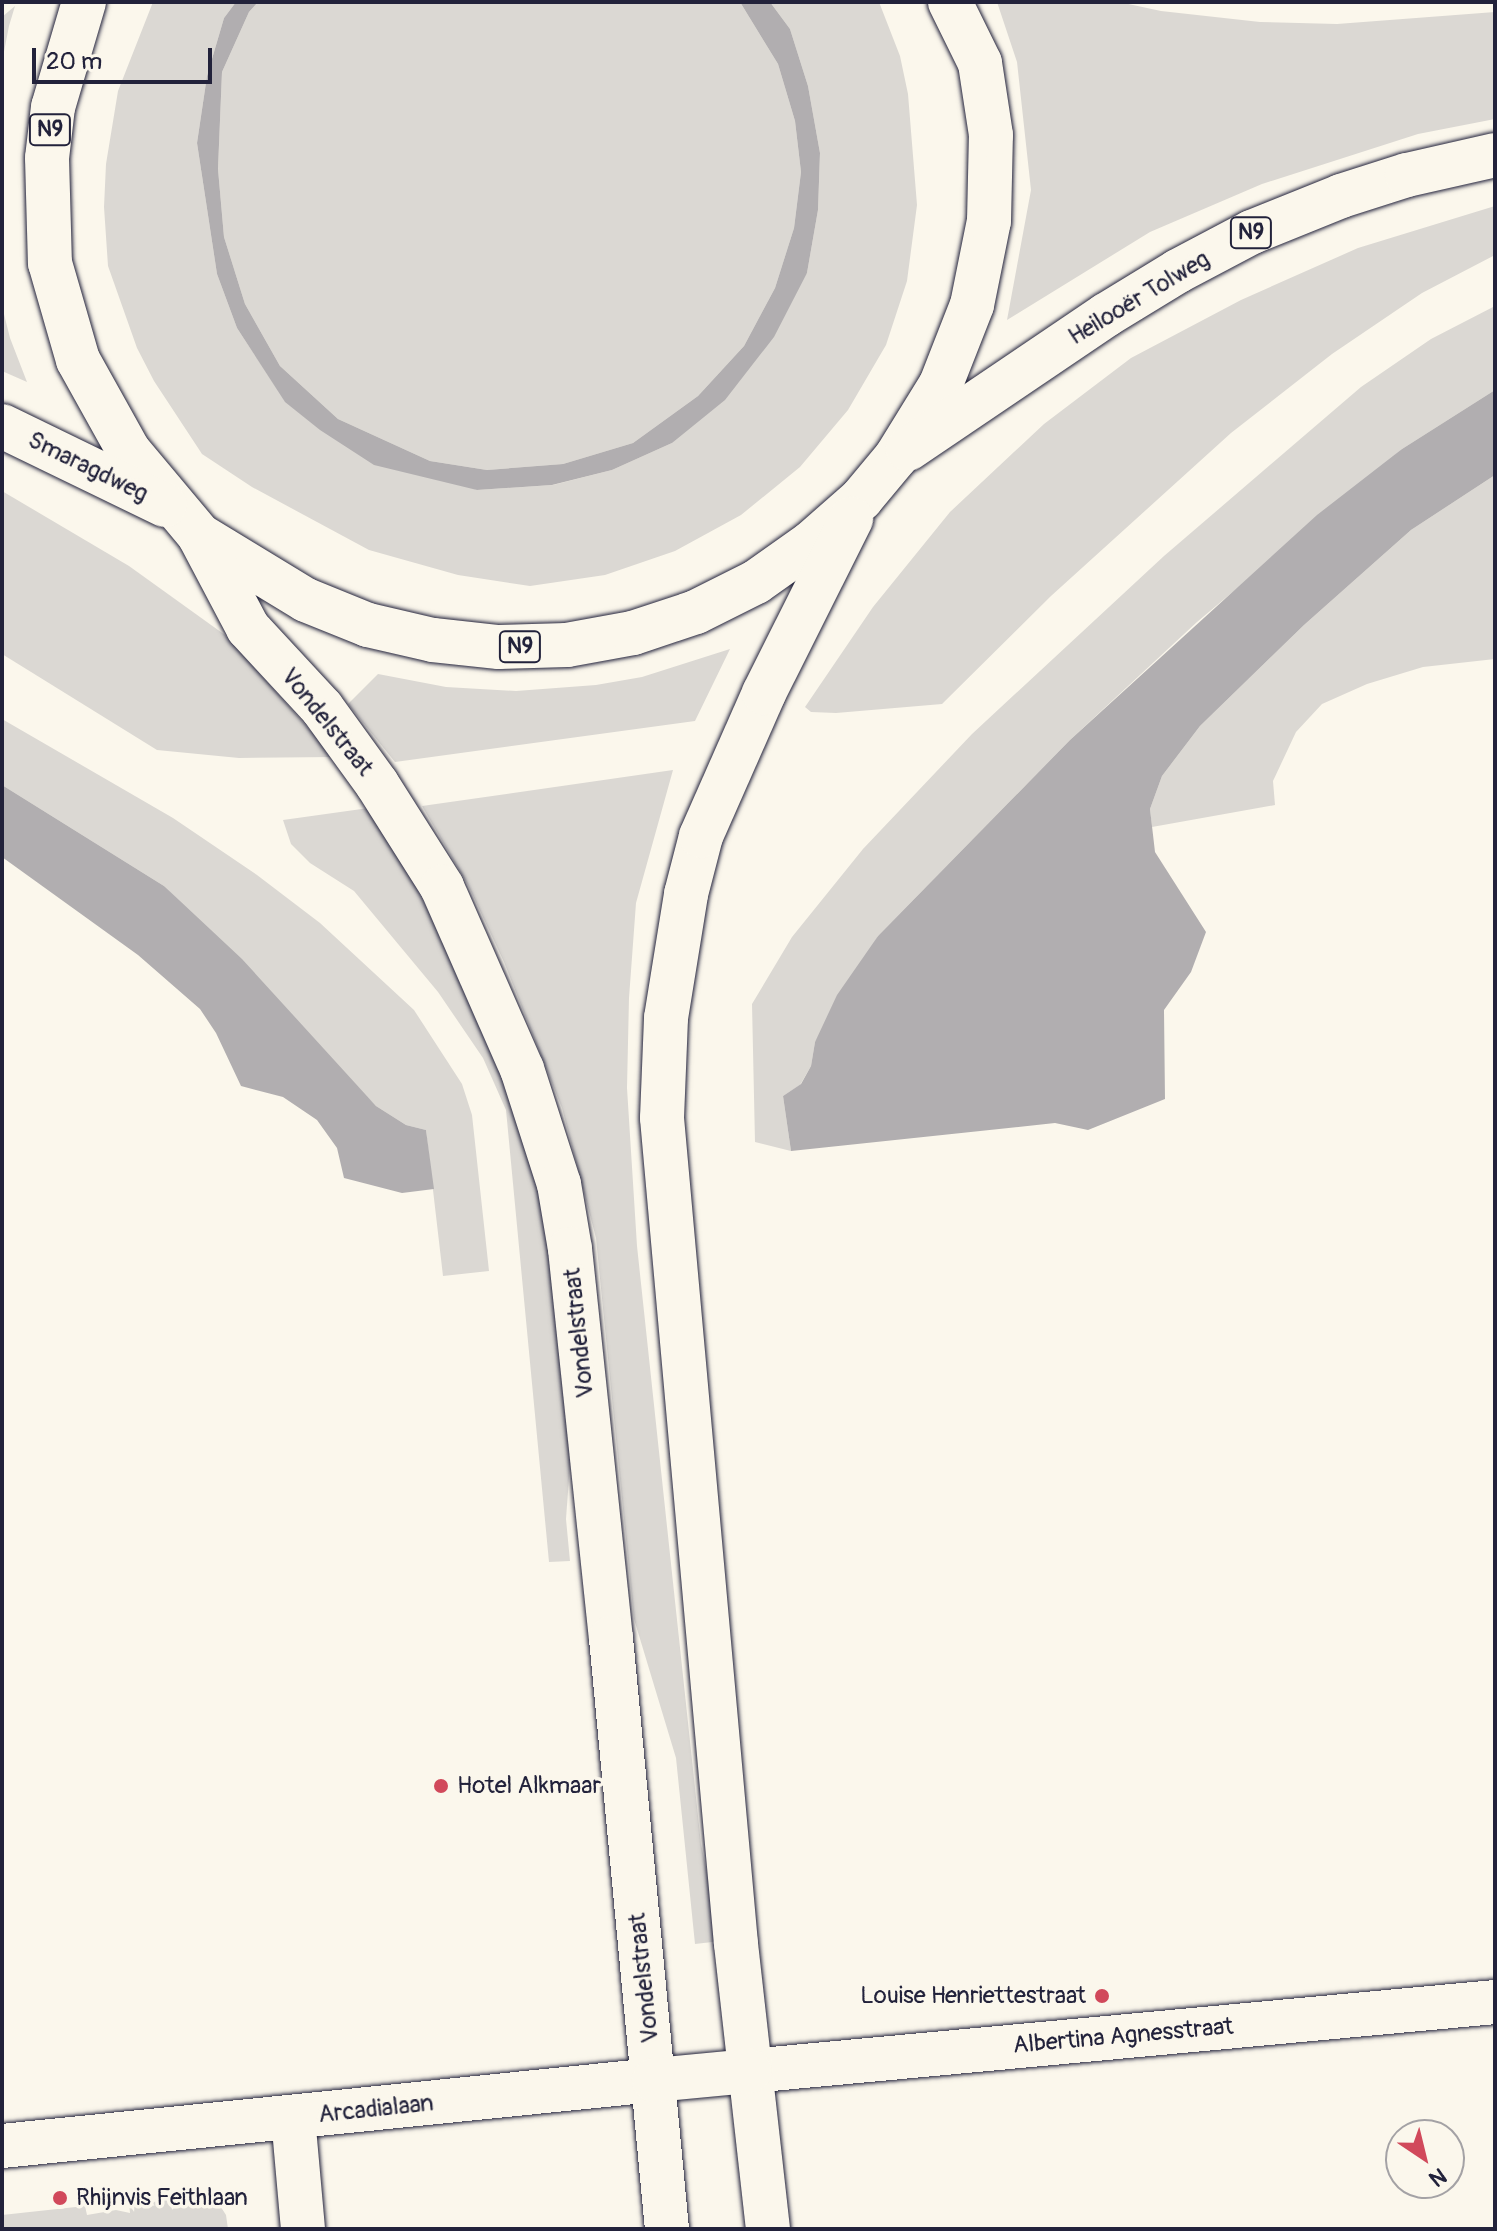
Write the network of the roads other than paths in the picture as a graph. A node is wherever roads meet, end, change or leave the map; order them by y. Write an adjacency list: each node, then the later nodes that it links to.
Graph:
1 (84, 2): 7 (main road, N9)
2 (950, 2): 5 (main road, N9)
3 (1495, 155): 5 (main road, Heilooër Tolweg / N9)
4 (2, 426): 7 (main road, Smaragdweg)
5 (896, 457): 6 (main road, N9)
6 (861, 499): 7 (main road, N9); 9 (main road)
7 (186, 522): 10 (main road, Vondelstraat)
8 (1495, 2002): 9 (main road, Albertina Agnesstraat)
9 (750, 2071): 10 (main road, Arcadialaan); 15 (main road)
10 (654, 2080): 11 (main road, Arcadialaan); 14 (main road, Vondelstraat)
11 (293, 2117): 12 (main road, Arcadialaan); 13 (main road)
12 (2, 2146)
13 (303, 2229)
14 (667, 2229)
15 (768, 2229)

